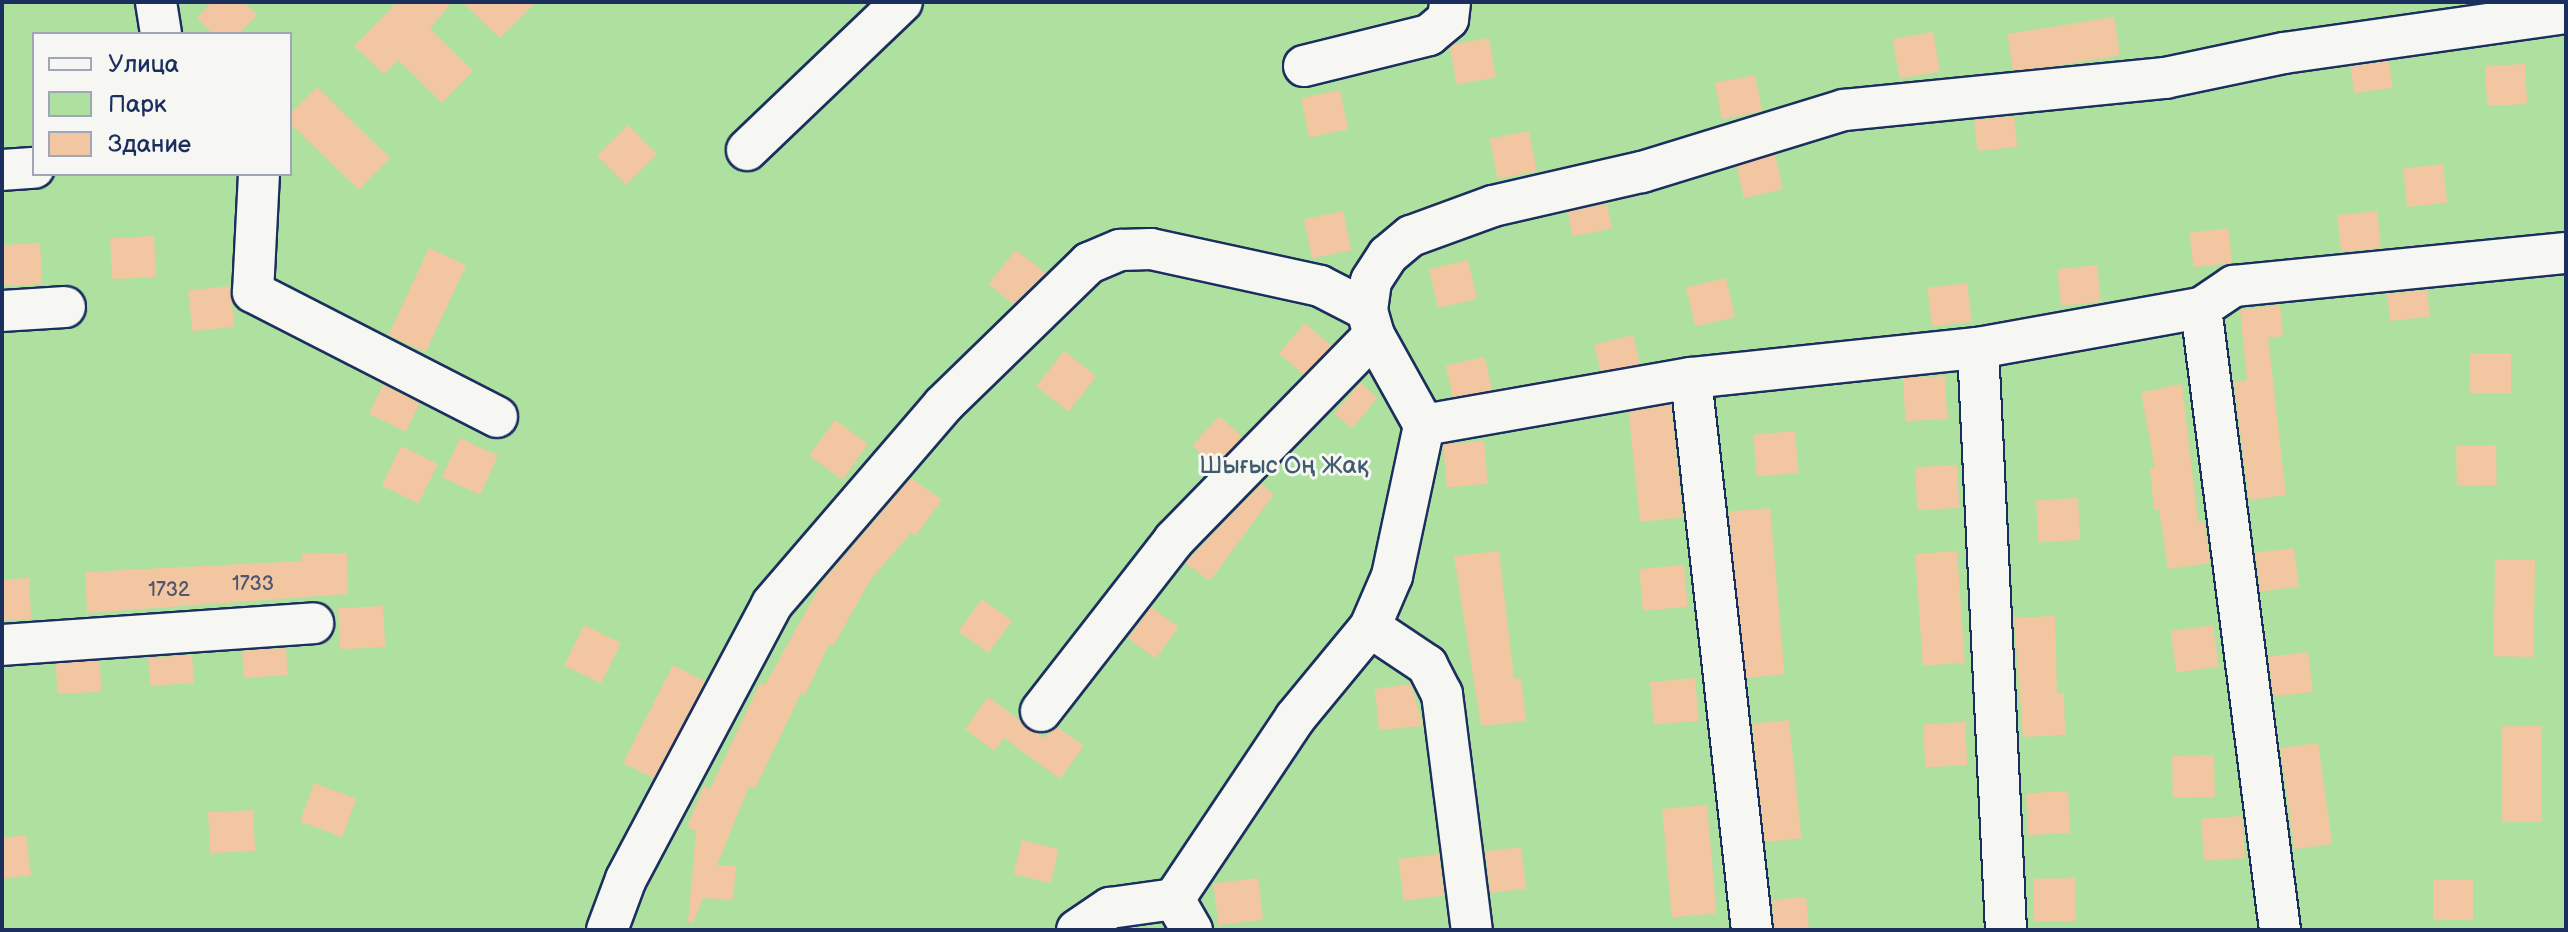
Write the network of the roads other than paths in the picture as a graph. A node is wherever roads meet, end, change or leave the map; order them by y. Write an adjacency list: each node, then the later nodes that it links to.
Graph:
1 (156, 2): 5 (lane)
2 (902, 2): 7 (lane)
3 (1450, 2): 6 (lane)
4 (2566, 13): 15 (lane)
5 (161, 32)
6 (1304, 66)
7 (747, 150)
8 (32, 168): 9 (lane)
9 (2, 170)
10 (259, 176): 18 (lane)
11 (2566, 253): 13 (lane)
12 (65, 307): 14 (lane)
13 (2201, 308): 16 (lane); 30 (lane)
14 (2, 311)
15 (1371, 323): 19 (lane); 23 (lane); 25 (lane)
16 (1978, 348): 17 (lane); 29 (lane)
17 (1691, 378): 19 (lane); 28 (lane)
18 (497, 417)
19 (1424, 425): 21 (lane)
20 (313, 623): 22 (lane)
21 (1370, 627): 24 (lane); 27 (lane)
22 (2, 645)
23 (1041, 711)
24 (1183, 914): 26 (lane)
25 (607, 930)
26 (1077, 930)
27 (1472, 930)
28 (1752, 930)
29 (2006, 930)
30 (2280, 930)

